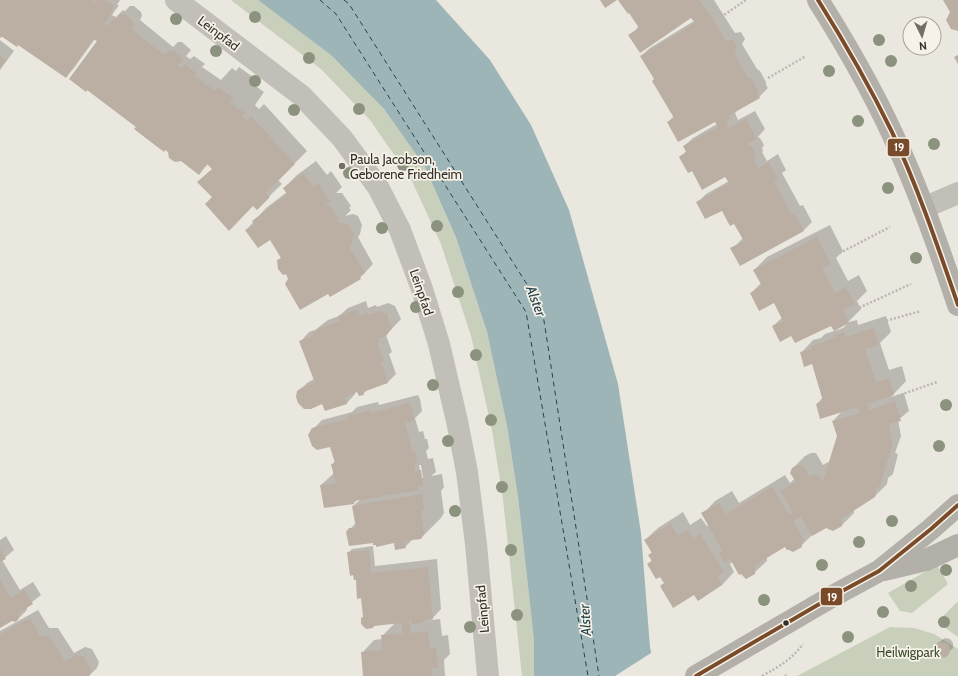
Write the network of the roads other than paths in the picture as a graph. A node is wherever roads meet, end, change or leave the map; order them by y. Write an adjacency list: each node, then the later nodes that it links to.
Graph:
1 (176, 0): 9 (street, Leinpfad)
2 (818, 0): 4 (main road)
3 (958, 194): 4 (street)
4 (923, 208): 5 (main road)
5 (958, 304)
6 (958, 505): 8 (main road)
7 (958, 545): 8 (main road)
8 (879, 571): 10 (main road)
9 (488, 676)
10 (696, 676)

